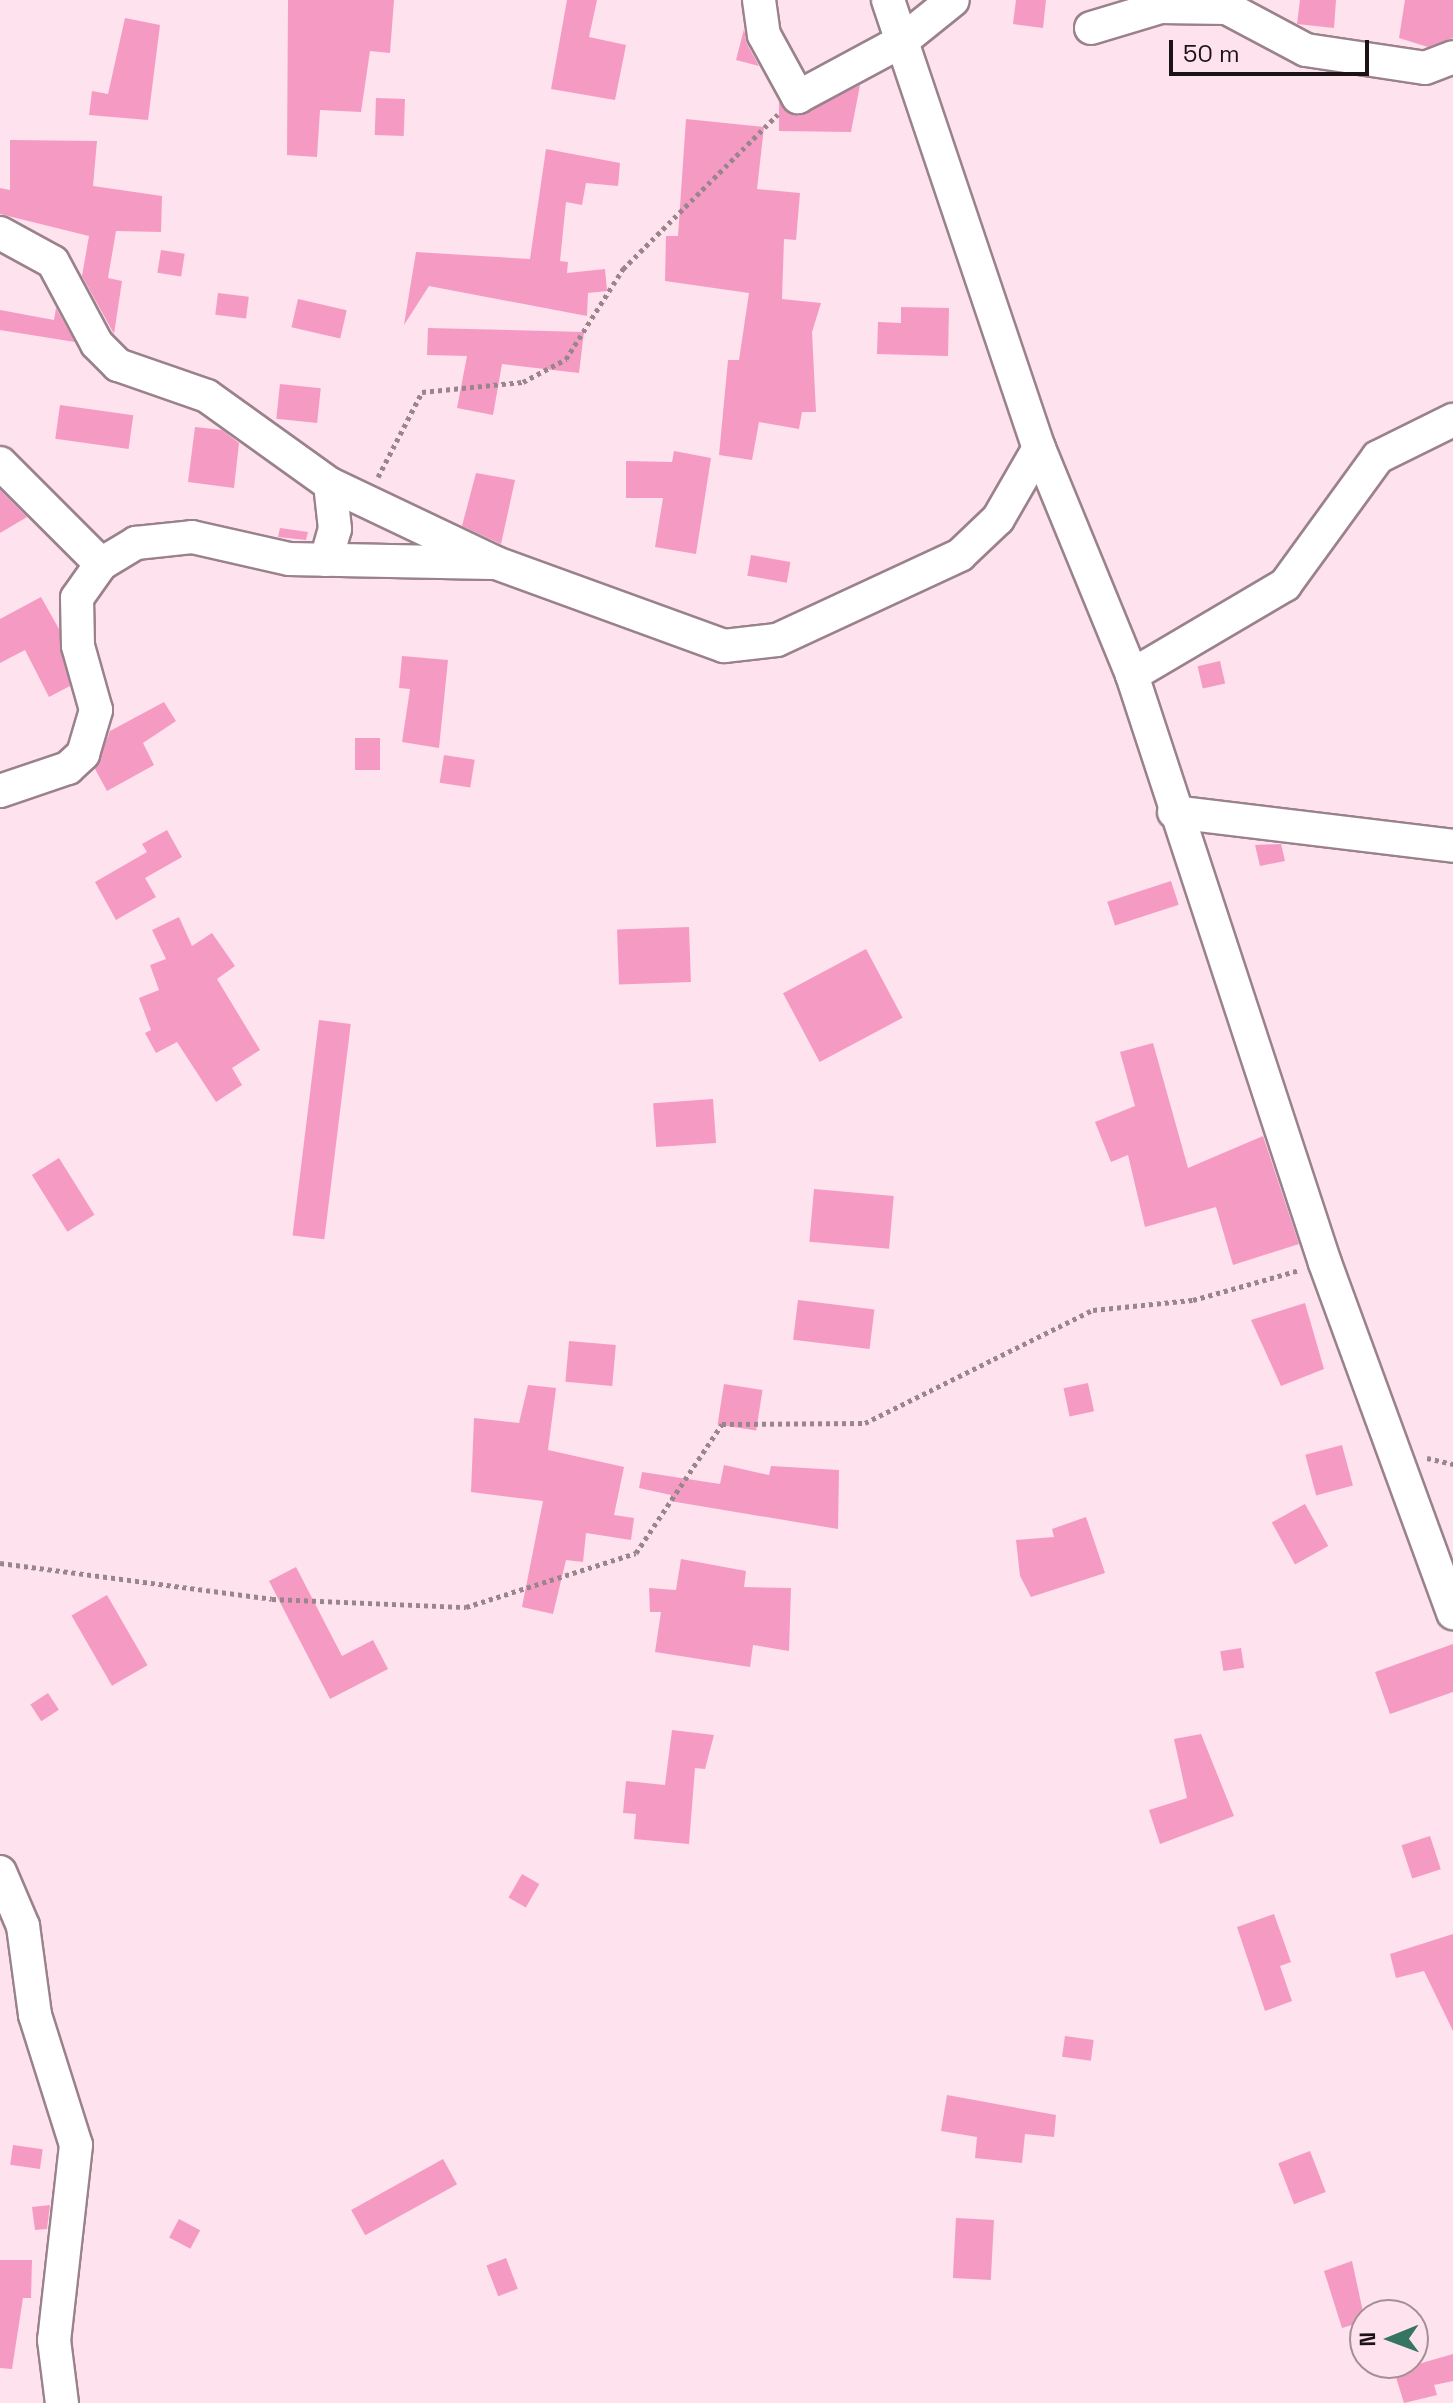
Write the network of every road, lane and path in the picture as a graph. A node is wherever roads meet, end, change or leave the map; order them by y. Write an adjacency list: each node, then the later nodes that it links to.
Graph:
1 (759, 0): 7 (street)
2 (888, 0): 5 (street)
3 (953, 0): 5 (street)
4 (1091, 28): 6 (street)
5 (902, 41): 7 (street); 10 (street)
6 (1453, 57)
7 (798, 97): 13 (path)
8 (0, 233): 12 (street)
9 (1453, 420): 17 (street)
10 (1039, 448): 15 (street); 17 (street)
11 (0, 463): 16 (street)
12 (330, 484): 13 (street); 14 (street)
13 (367, 500): 15 (street)
14 (326, 560): 15 (street); 16 (street)
15 (496, 563)
16 (101, 564): 18 (street)
17 (1132, 675): 19 (street)
18 (0, 791)
19 (1174, 812): 20 (street); 21 (street)
20 (1453, 846)
21 (1325, 1263): 22 (path); 23 (street)
22 (0, 1563)
23 (1453, 1613)
24 (0, 1872): 25 (street)
25 (62, 2403)

